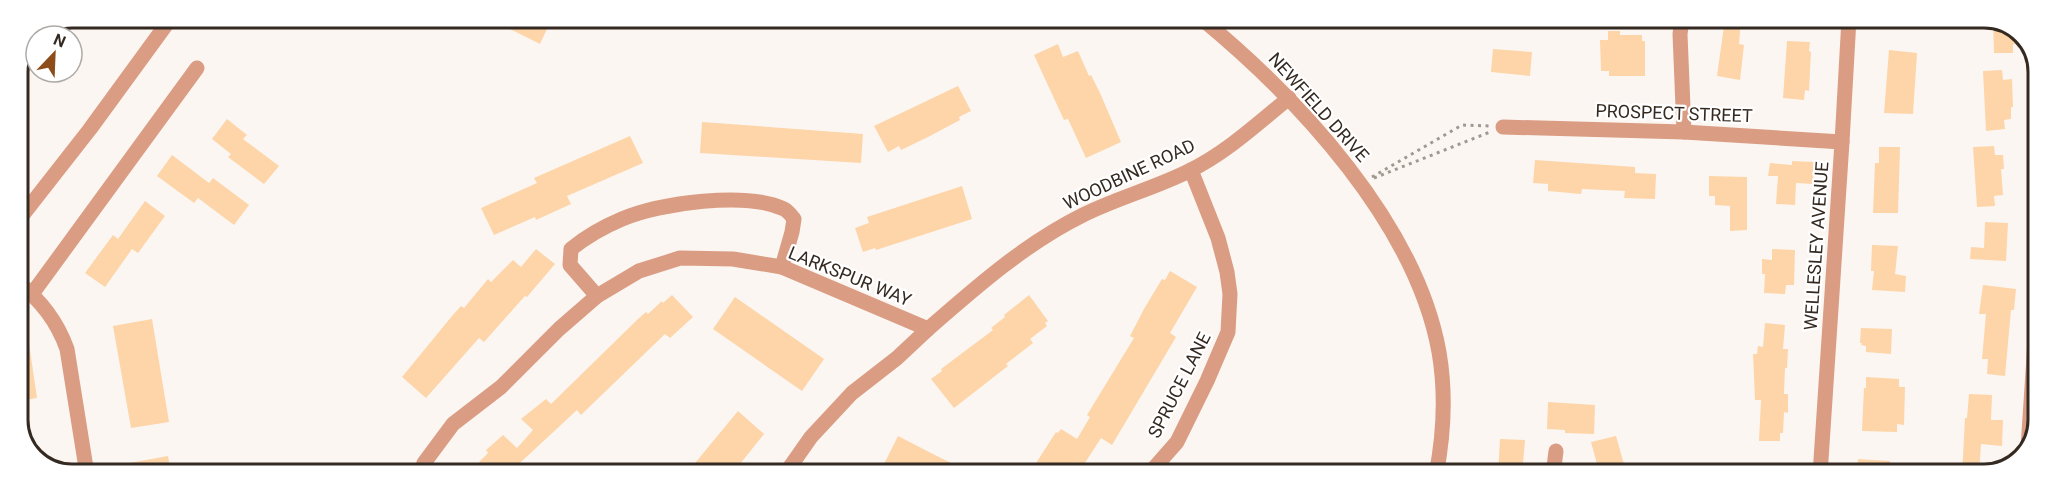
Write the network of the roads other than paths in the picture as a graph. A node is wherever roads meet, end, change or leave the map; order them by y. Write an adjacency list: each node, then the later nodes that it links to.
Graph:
1 (164, 28): 11 (street)
2 (1213, 28): 6 (street, NEWFIELD DRIVE)
3 (1681, 28): 8 (street)
4 (1848, 28): 9 (street, WELLESLEY AVENUE)
5 (197, 68): 14 (street)
6 (1289, 98): 10 (street, WOODBINE ROAD); 22 (street, NEWFIELD DRIVE)
7 (1503, 127): 8 (street, PROSPECT STREET)
8 (1684, 132): 9 (street, PROSPECT STREET)
9 (1842, 142): 24 (street, WELLESLEY AVENUE)
10 (1191, 170): 16 (street, WOODBINE ROAD); 21 (street, SPRUCE LANE)
11 (28, 208)
12 (782, 267): 15 (street, LARKSPUR WAY); 15 (street); 16 (street, LARKSPUR WAY)
13 (29, 291): 14 (street)
14 (32, 294): 18 (street)
15 (597, 296): 19 (street, LARKSPUR WAY)
16 (928, 329): 20 (street)
17 (1556, 451): 23 (street)
18 (85, 464)
19 (424, 464)
20 (794, 464)
21 (1157, 464)
22 (1438, 464)
23 (1554, 464)
24 (1821, 464)

